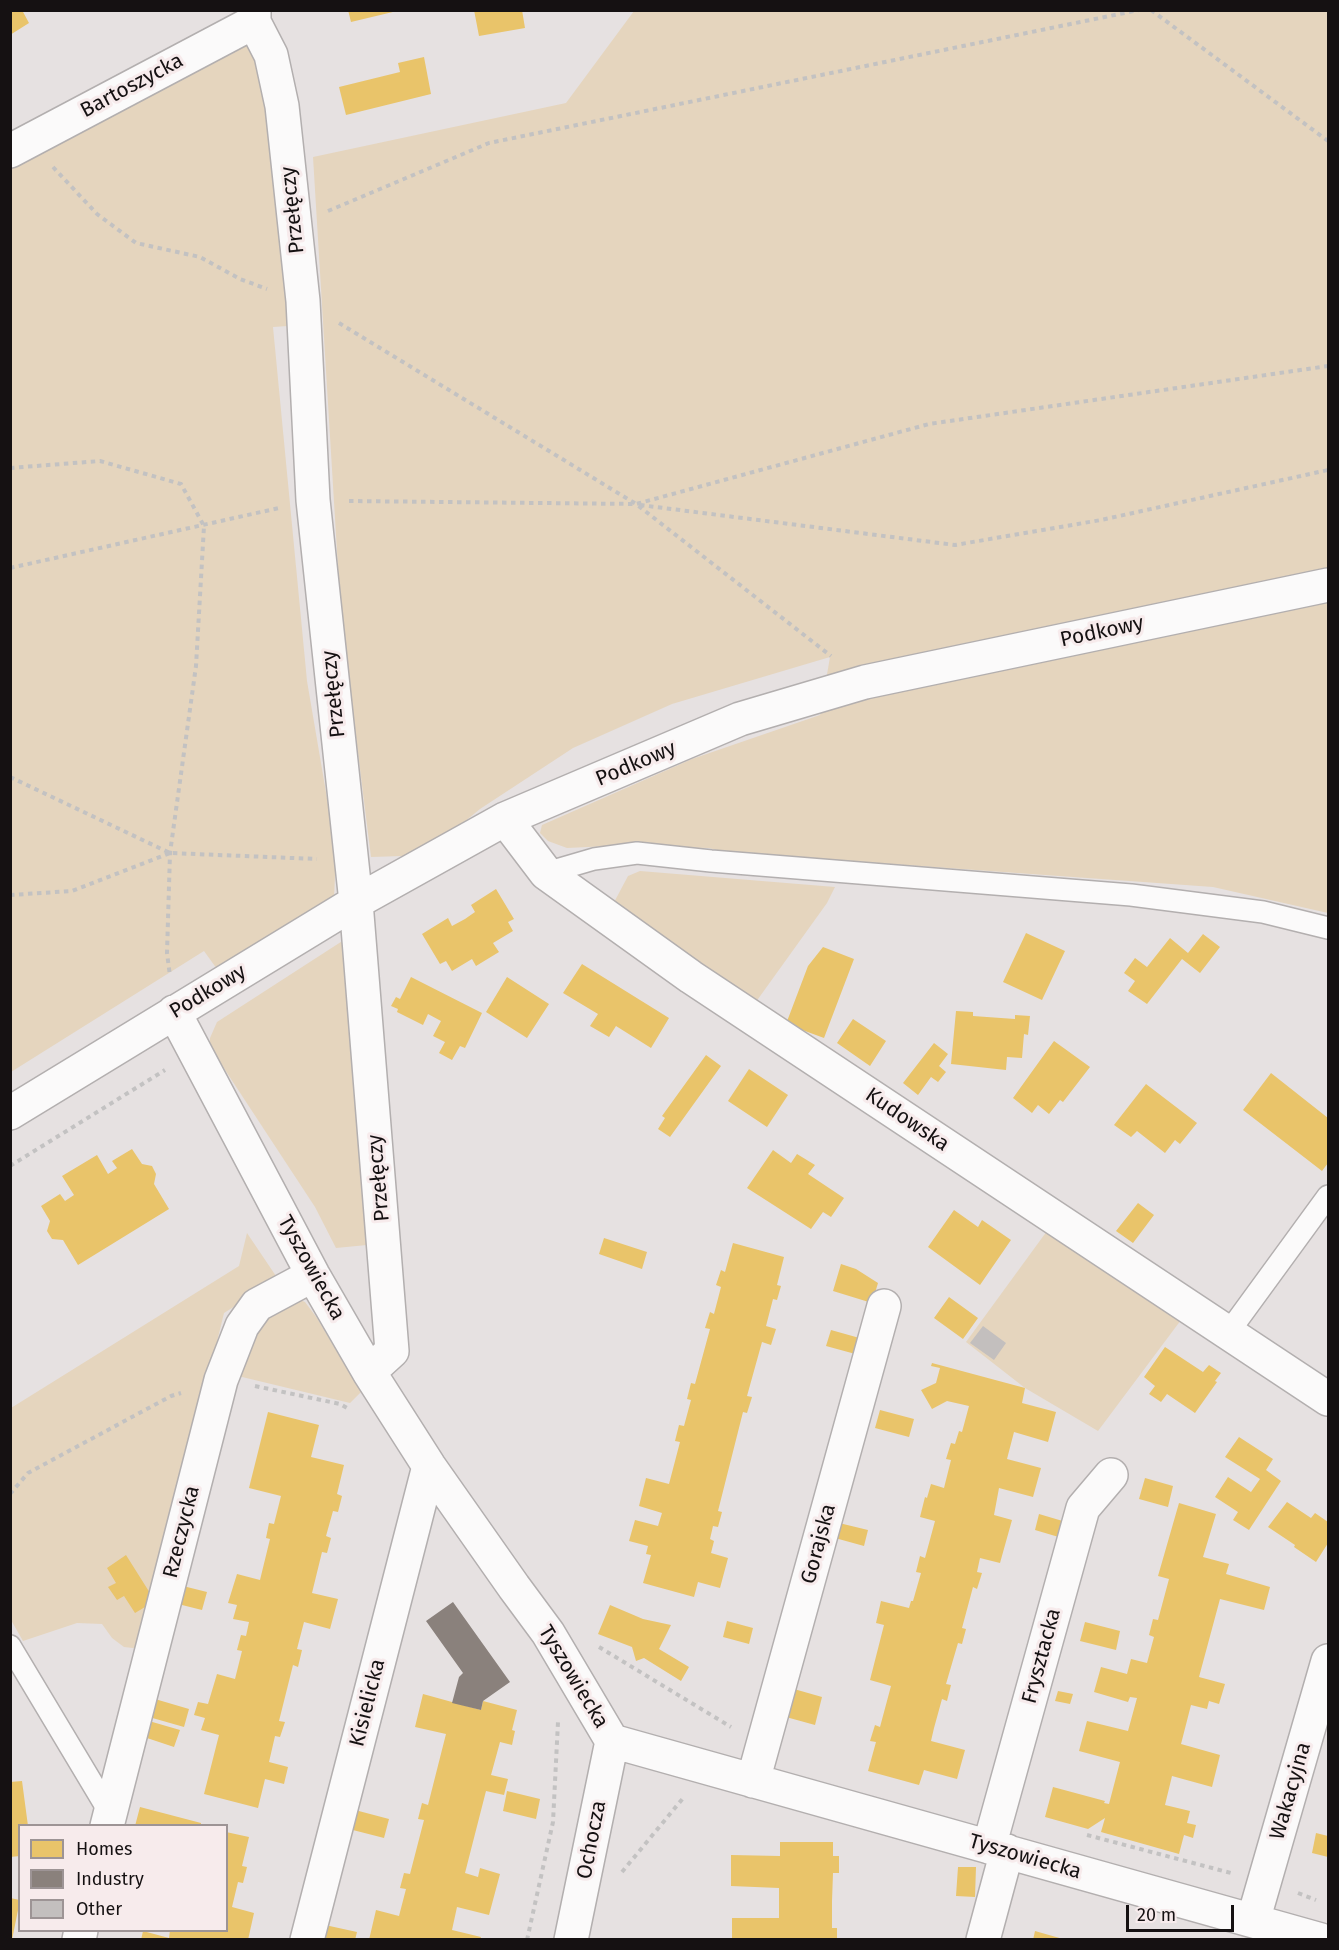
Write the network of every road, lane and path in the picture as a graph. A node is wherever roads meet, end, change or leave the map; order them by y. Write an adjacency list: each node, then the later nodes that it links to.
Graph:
1 (1139, 10): 6 (path)
2 (1151, 10): 4 (path)
3 (254, 16): 5 (street, Bartoszycka); 6 (street, Przełęczy)
4 (1329, 141)
5 (18, 147): 7 (path)
6 (294, 225): 7 (street, Przełęczy)
7 (303, 302): 11 (street, Przełęczy); 12 (path)
8 (1329, 366): 12 (path)
9 (10, 468): 13 (path)
10 (1329, 470): 12 (path)
11 (313, 500): 12 (path); 13 (path); 20 (street, Przełęczy)
12 (636, 504): 16 (path)
13 (204, 526): 14 (path); 19 (path)
14 (10, 568)
15 (1329, 585): 16 (street, Podkowy)
16 (865, 682): 18 (street, Podkowy)
17 (10, 777): 19 (path)
18 (505, 819): 21 (street, Kudowska); 23 (street, Podkowy)
19 (170, 853): 20 (path); 22 (path); 25 (path)
20 (351, 860): 23 (street, Przełęczy)
21 (546, 873): 24 (lane); 32 (street, Kudowska)
22 (10, 895)
23 (357, 902): 25 (street, Podkowy); 33 (street, Przełęczy)
24 (1329, 928)
25 (174, 1012): 26 (street, Tyszowiecka); 27 (street, Podkowy)
26 (195, 1051): 28 (path); 30 (street, Tyszowiecka)
27 (10, 1113)
28 (10, 1166)
29 (1329, 1196): 32 (lane)
30 (313, 1275): 33 (street, Tyszowiecka); 34 (street, Rzeczycka)
31 (884, 1306): 45 (street, Gorajska)
32 (1228, 1333): 35 (street, Kudowska)
33 (369, 1372): 37 (street, Tyszowiecka)
34 (221, 1380): 36 (path); 39 (path); 48 (street, Rzeczycka)
35 (1329, 1399)
36 (358, 1413)
37 (429, 1466): 44 (street, Tyszowiecka); 55 (street, Kisielicka)
38 (1111, 1474): 50 (street, Frysztacka)
39 (10, 1494)
40 (596, 1645): 45 (path)
41 (10, 1646): 48 (lane)
42 (1329, 1661): 52 (street, Wakacyjna)
43 (559, 1715): 56 (path)
44 (612, 1741): 46 (street, Tyszowiecka); 57 (street, Ochocza)
45 (763, 1747): 47 (street, Gorajska)
46 (707, 1769): 47 (street, Tyszowiecka); 51 (path)
47 (753, 1781): 50 (street, Tyszowiecka)
48 (109, 1819)
49 (1077, 1832): 52 (path)
50 (998, 1849): 54 (street, Tyszowiecka); 58 (street, Frysztacka)
51 (619, 1875)
52 (1265, 1880): 53 (path); 54 (street, Wakacyjna)
53 (1317, 1900)
54 (1240, 1926): 59 (street, Tyszowiecka)
55 (308, 1940)
56 (527, 1940)
57 (572, 1940)
58 (983, 1940)
59 (1321, 1940)

